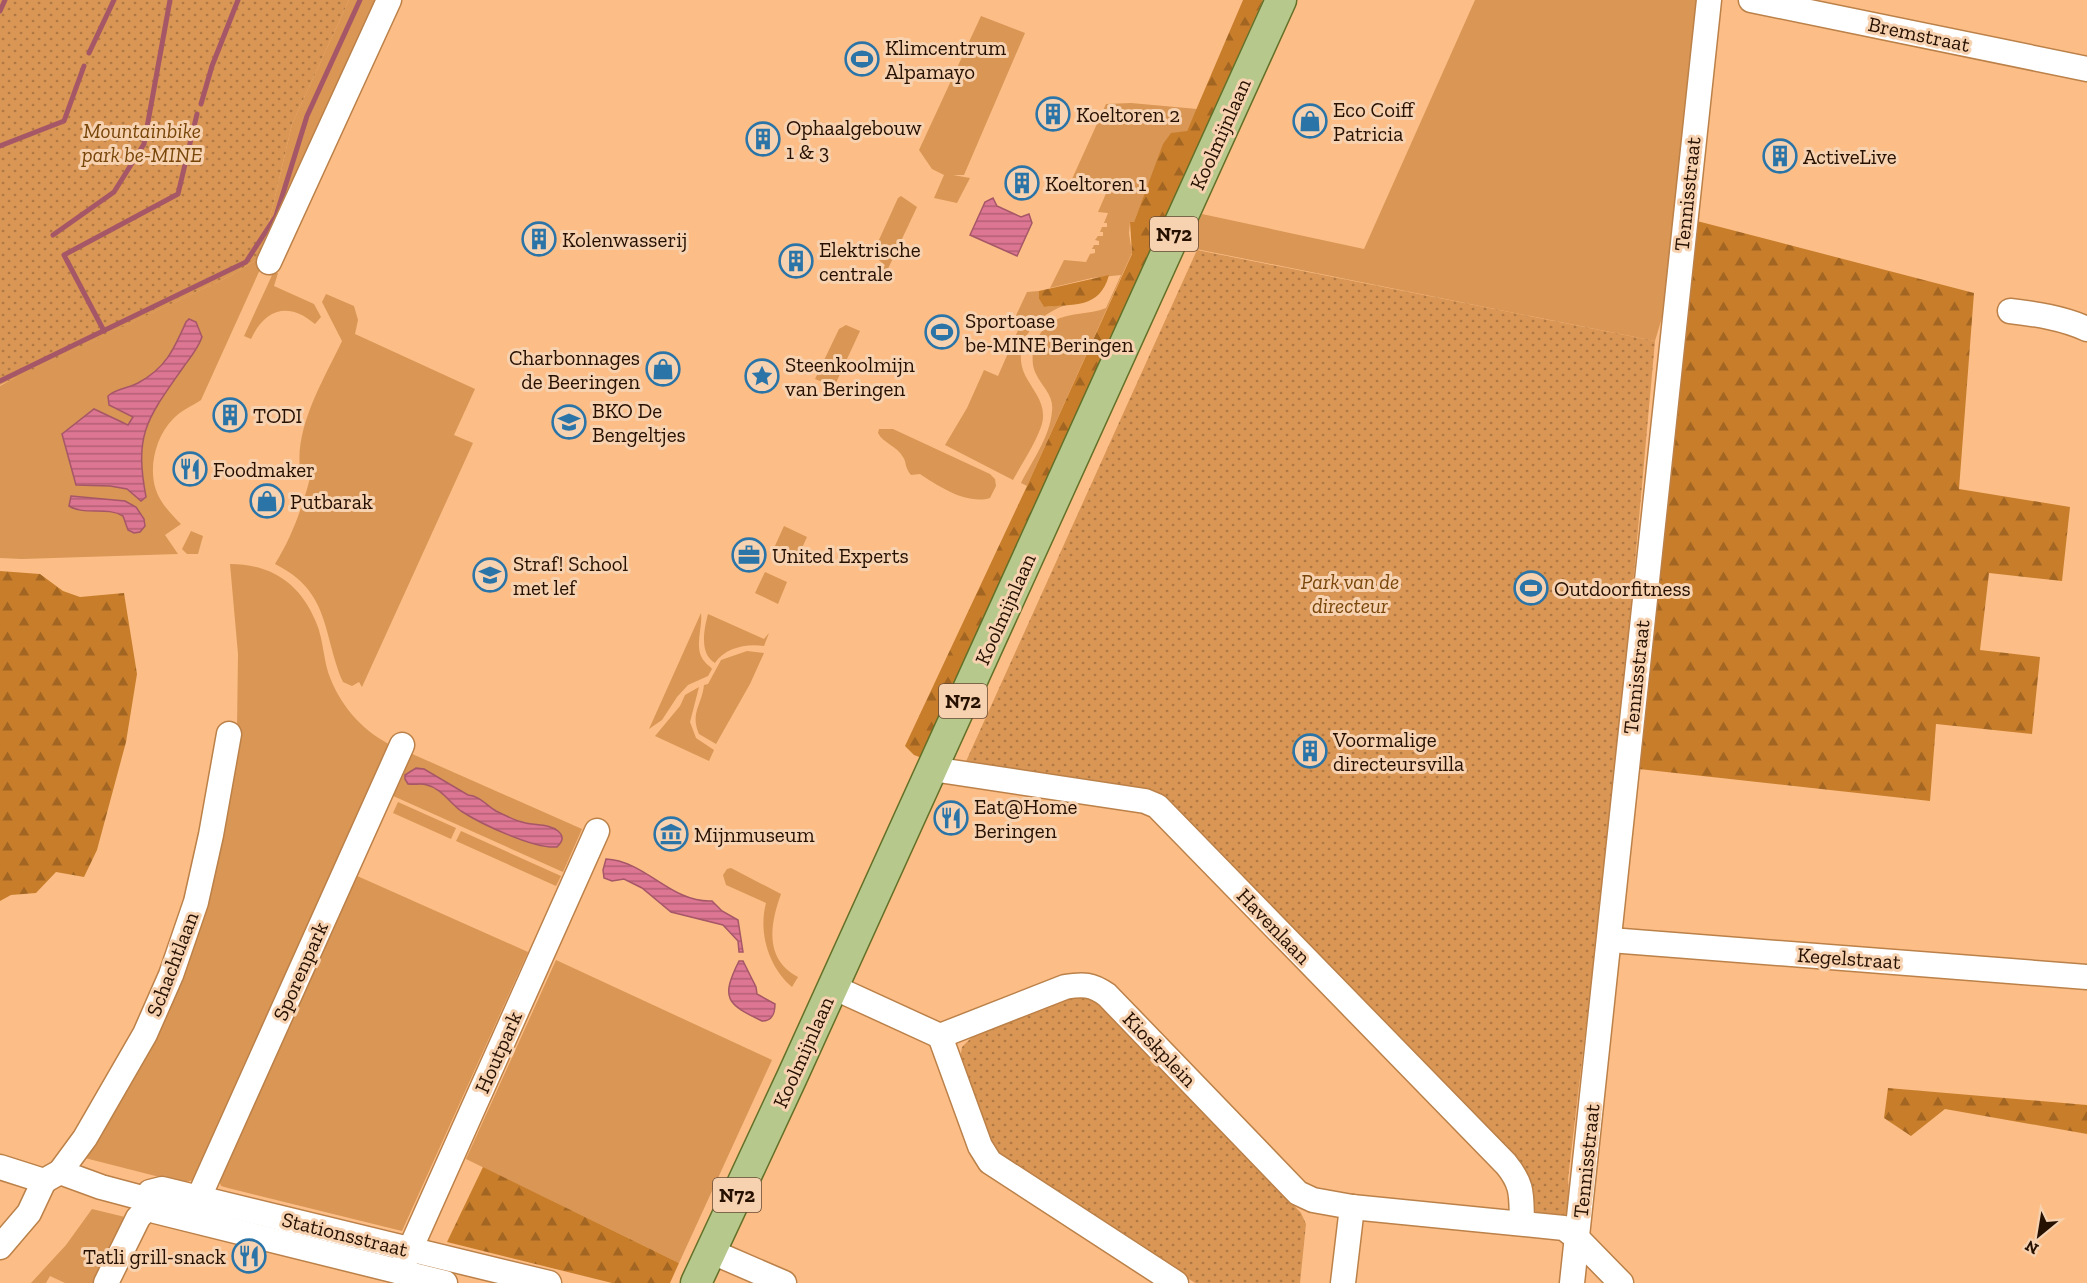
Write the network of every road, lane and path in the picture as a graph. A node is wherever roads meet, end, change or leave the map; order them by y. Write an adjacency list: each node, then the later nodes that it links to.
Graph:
1 (389, 0): 6 (street)
2 (1281, 0): 11 (main road, Koolmijnlaan / N72)
3 (1709, 0): 13 (street, Tennisstraat)
4 (1751, 0): 5 (street, Bremstraat)
5 (2087, 69)
6 (269, 262)
7 (2010, 311): 8 (street)
8 (2087, 329)
9 (229, 734): 18 (street, Schachtlaan)
10 (402, 745): 19 (street, Sporenpark)
11 (932, 769): 15 (main road, Koolmijnlaan / N72); 22 (street, Havenlaan)
12 (597, 831): 25 (street, Houtpark)
13 (1610, 940): 14 (street, Kegelstraat); 23 (street, Tennisstraat)
14 (2087, 976)
15 (833, 987): 16 (street); 26 (main road, Koolmijnlaan / N72)
16 (940, 1036): 21 (street, Kioskplein); 33 (street)
17 (1, 1166): 18 (street, Stationsstraat)
18 (52, 1176): 20 (street, Stationsstraat); 24 (street, Schachtlaan)
19 (199, 1197): 20 (street, Stationsstraat); 25 (street, Stationsstraat)
20 (148, 1202): 27 (street, Stationsstraat); 28 (street)
21 (1341, 1206): 22 (street, Kioskplein); 34 (street)
22 (1522, 1223): 23 (street, Kioskplein)
23 (1577, 1238): 35 (street, Tennisstraat); 36 (street)
24 (0, 1247)
25 (410, 1250): 27 (street, Houtpark); 30 (street, Stationsstraat)
26 (710, 1251): 31 (main road, Koolmijnlaan / N72); 32 (street)
27 (400, 1272): 29 (street, Stationsstraat)
28 (106, 1283)
29 (445, 1283)
30 (549, 1283)
31 (696, 1283)
32 (784, 1283)
33 (1176, 1283)
34 (1343, 1283)
35 (1572, 1283)
36 (1621, 1283)

